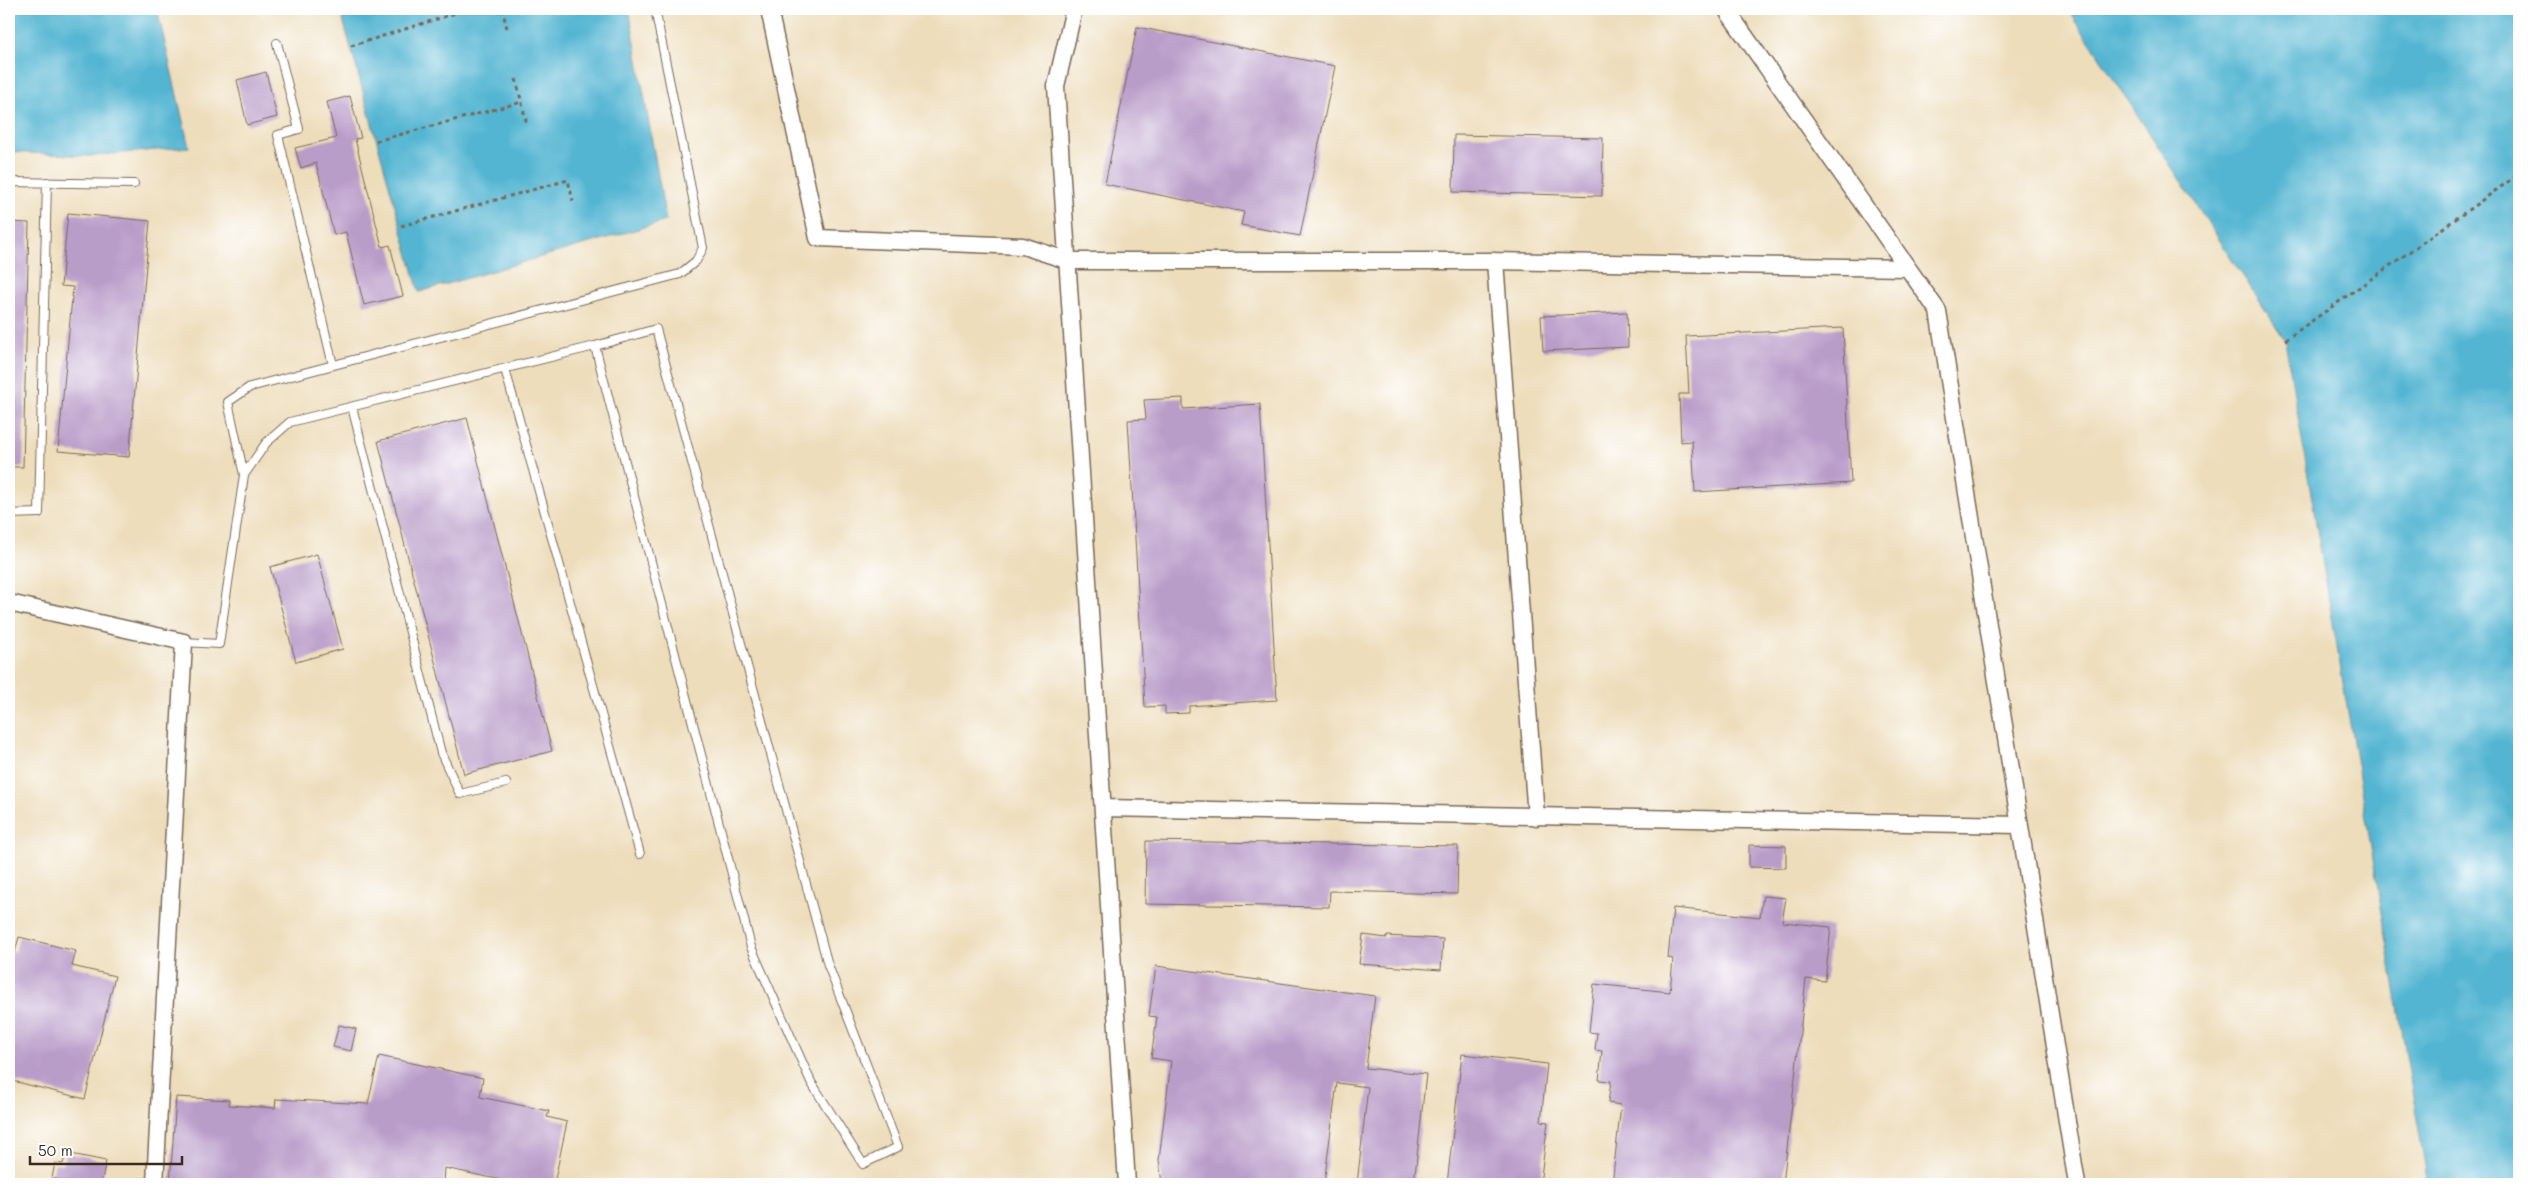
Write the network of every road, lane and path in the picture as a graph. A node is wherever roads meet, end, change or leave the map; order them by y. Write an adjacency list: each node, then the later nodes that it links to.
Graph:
1 (469, 9): 9 (path)
2 (502, 9): 7 (path)
3 (655, 9): 25 (lane)
4 (769, 9): 20 (street)
5 (1074, 9): 20 (street)
6 (1726, 9): 22 (street)
7 (507, 28)
8 (277, 43): 25 (lane)
9 (351, 46)
10 (516, 78): 11 (path)
11 (522, 102): 12 (path); 13 (path)
12 (527, 125)
13 (376, 141)
14 (2519, 174): 23 (path)
15 (9, 182): 16 (lane)
16 (47, 182): 17 (lane); 29 (lane)
17 (134, 184)
18 (572, 201): 19 (path)
19 (401, 226)
20 (1069, 261): 21 (street); 33 (street)
21 (1495, 261): 22 (street); 34 (street)
22 (1908, 268): 35 (street)
23 (2285, 340)
24 (595, 346): 24 (lane); 26 (lane)
25 (333, 365): 28 (lane)
26 (505, 369): 27 (lane); 36 (lane)
27 (352, 407): 28 (lane); 32 (lane)
28 (244, 475): 31 (lane)
29 (9, 514)
30 (9, 603): 31 (street)
31 (184, 642): 37 (street)
32 (506, 783)
33 (1103, 808): 34 (street); 38 (street)
34 (1536, 817): 35 (street)
35 (2020, 825): 39 (street)
36 (640, 854)
37 (155, 1184)
38 (1127, 1184)
39 (2077, 1184)

